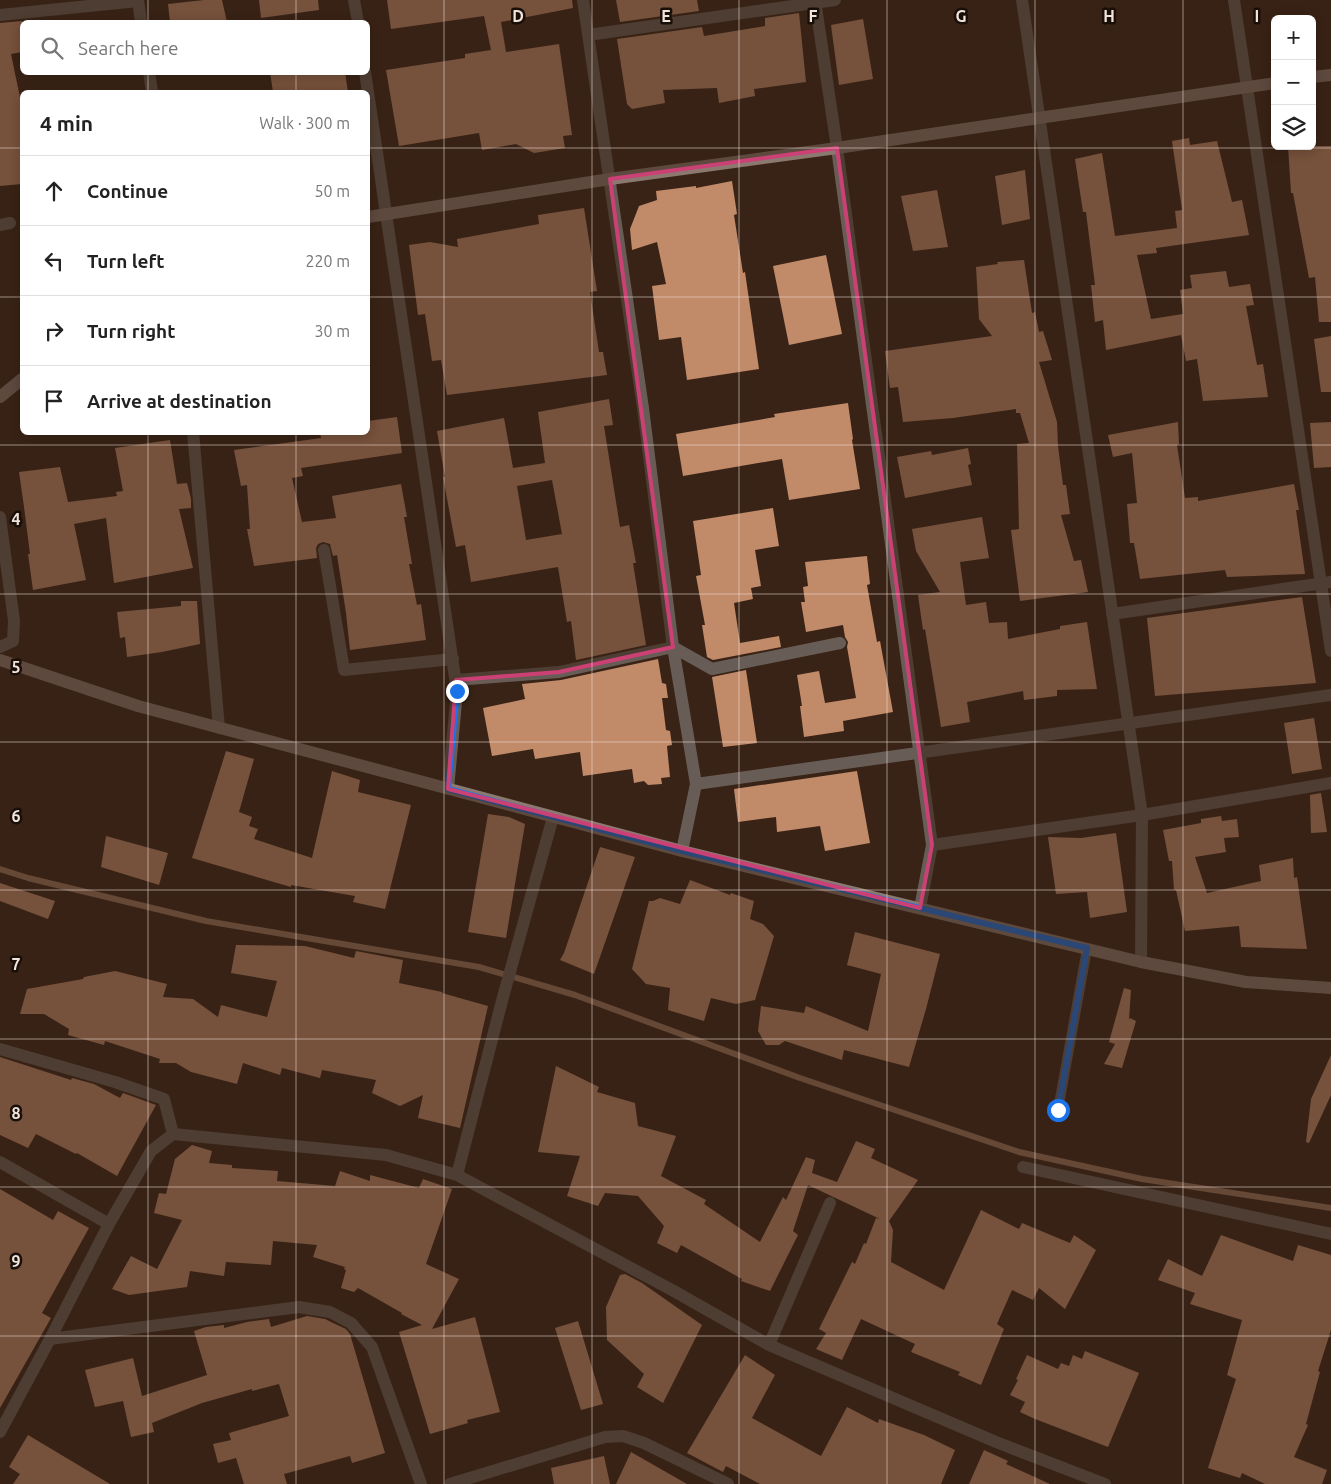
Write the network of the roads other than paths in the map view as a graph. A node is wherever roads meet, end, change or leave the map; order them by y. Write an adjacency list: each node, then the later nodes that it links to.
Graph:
1 (354, 0): 10 (street)
2 (583, 0): 11 (street)
3 (835, 0): 7 (street)
4 (1022, 0): 21 (street)
5 (1234, 0): 17 (street)
6 (138, 1): 8 (street); 9 (street)
7 (815, 1): 11 (street); 22 (street)
8 (0, 15)
9 (141, 20)
10 (358, 20)
11 (588, 35): 23 (street)
12 (149, 75): 18 (street)
13 (365, 75): 19 (street)
14 (1331, 75): 15 (street)
15 (1316, 77)
16 (1271, 84): 17 (street)
17 (1246, 87): 21 (street); 31 (street)
18 (152, 90)
19 (368, 90)
20 (370, 106): 24 (street)
21 (1039, 117): 22 (street); 32 (street)
22 (837, 148): 23 (street); 43 (street)
23 (610, 179): 24 (street); 35 (street)
24 (386, 213): 25 (street); 37 (street)
25 (370, 217)
26 (20, 381): 27 (street)
27 (0, 397)
28 (193, 435): 42 (street)
29 (0, 517): 34 (street)
30 (324, 550): 37 (street)
31 (1326, 583): 32 (street); 36 (street)
32 (1112, 614): 41 (street)
33 (840, 643): 35 (street)
34 (0, 647)
35 (673, 647): 39 (street); 45 (street)
36 (1331, 651)
37 (452, 659): 39 (street)
38 (0, 660): 42 (street)
39 (456, 680): 46 (street)
40 (1331, 695): 41 (street)
41 (1128, 724): 43 (street); 47 (street)
42 (219, 728): 46 (street)
43 (920, 752): 45 (street); 49 (street)
44 (1331, 783): 47 (street)
45 (696, 784): 50 (street)
46 (448, 789): 48 (street)
47 (1142, 815): 49 (street); 53 (street)
48 (553, 817): 50 (street); 60 (street)
49 (932, 845): 51 (street)
50 (682, 851): 51 (street)
51 (920, 908): 52 (street)
52 (1087, 948): 53 (street); 56 (lane)
53 (1142, 962): 54 (street)
54 (1331, 988)
55 (0, 1049): 57 (street)
56 (1058, 1110)
57 (172, 1134): 60 (street); 62 (street)
58 (0, 1162): 62 (street)
59 (1023, 1168): 63 (street)
60 (457, 1175): 65 (street)
61 (830, 1203): 65 (street)
62 (109, 1224): 64 (street)
63 (1331, 1234)
64 (50, 1339): 66 (street); 68 (street)
65 (769, 1345): 71 (street)
66 (4, 1415): 67 (street)
67 (0, 1432)
68 (421, 1484)
69 (450, 1484): 70 (street)
70 (728, 1484)
71 (1105, 1484)

